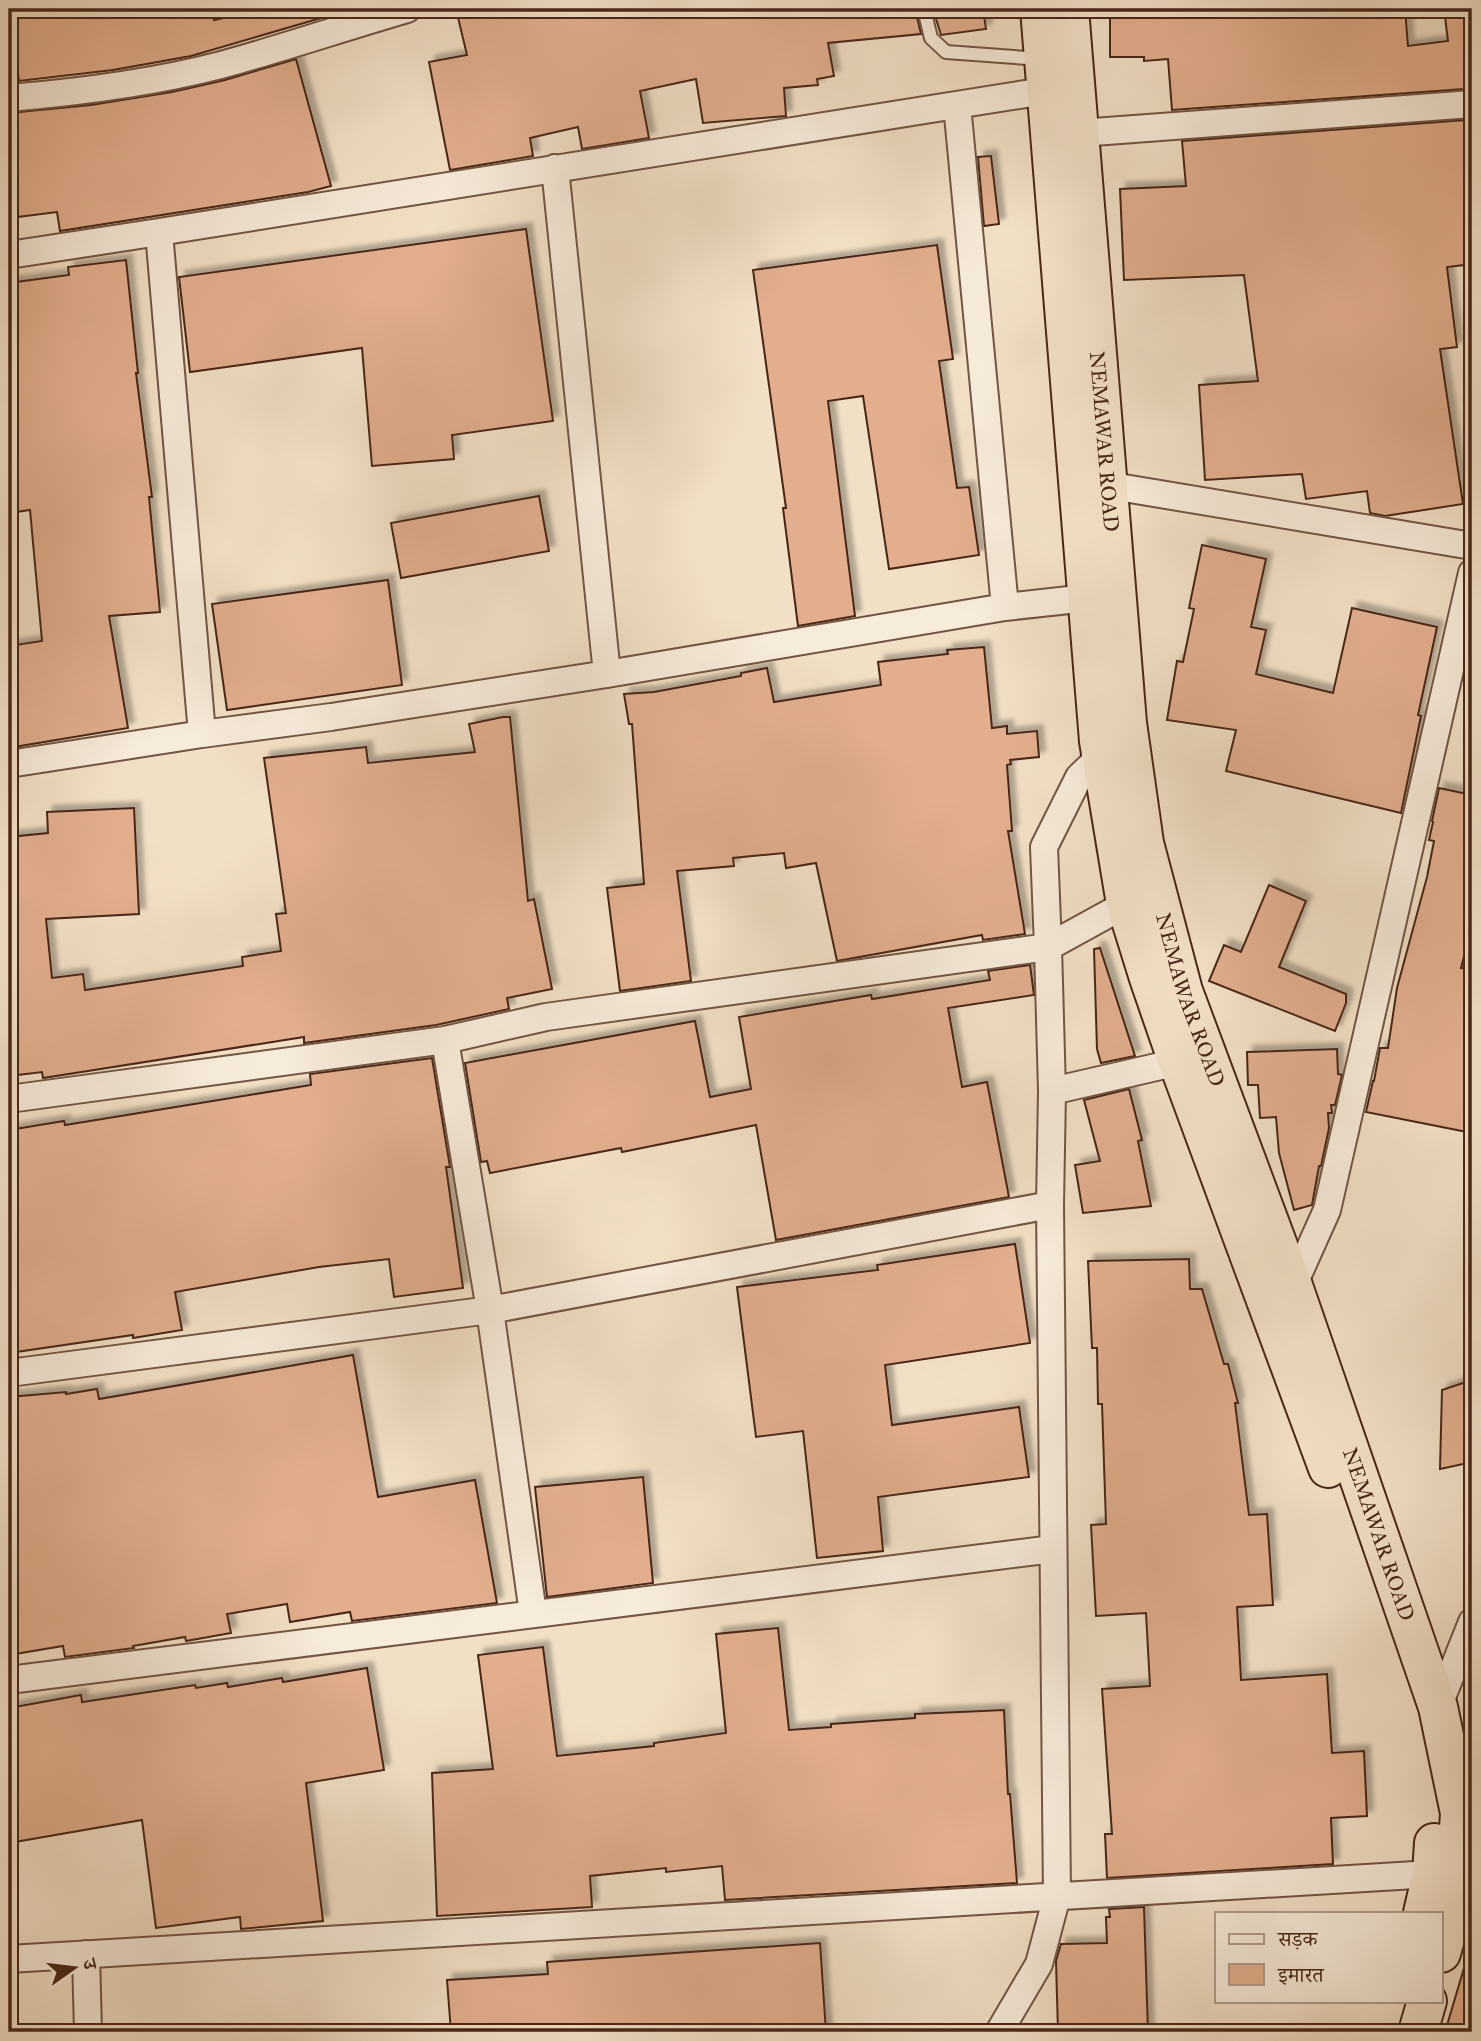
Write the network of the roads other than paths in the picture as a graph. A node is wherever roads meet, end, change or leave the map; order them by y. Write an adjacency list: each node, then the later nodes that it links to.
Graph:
1 (407, 9): 6 (street)
2 (923, 9): 5 (lane)
3 (1040, 9): 5 (highway, NEMAWAR ROAD)
4 (1069, 9): 5 (highway, NEMAWAR ROAD)
5 (1055, 79): 8 (street); 9 (highway, NEMAWAR ROAD); 16 (highway, NEMAWAR ROAD)
6 (9, 98)
7 (1472, 104): 9 (street)
8 (957, 105): 10 (street); 17 (street)
9 (1080, 133): 13 (highway, NEMAWAR ROAD)
10 (555, 168): 11 (street); 18 (street)
11 (159, 232): 12 (street); 19 (street)
12 (9, 255)
13 (1106, 485): 14 (street); 16 (highway, NEMAWAR ROAD)
14 (1472, 545)
15 (1472, 573): 29 (street)
16 (1102, 599): 17 (street); 20 (highway, NEMAWAR ROAD)
17 (1004, 607): 18 (street)
18 (607, 674): 19 (street)
19 (202, 734): 21 (street)
20 (1116, 752): 22 (highway, NEMAWAR ROAD); 23 (street)
21 (9, 764)
22 (1141, 896): 23 (street); 25 (highway, NEMAWAR ROAD); 29 (highway, NEMAWAR ROAD)
23 (1048, 947): 24 (street); 26 (street)
24 (445, 1040): 27 (street); 30 (street)
25 (1178, 1062): 26 (street); 38 (highway, NEMAWAR ROAD)
26 (1052, 1091): 28 (street)
27 (9, 1099)
28 (1050, 1205): 30 (street); 32 (street)
29 (1293, 1286): 37 (highway, NEMAWAR ROAD)
30 (490, 1310): 31 (street); 33 (street)
31 (9, 1373)
32 (1053, 1549): 33 (street); 39 (street)
33 (533, 1613): 36 (street)
34 (1472, 1622): 35 (street)
35 (1467, 1647): 37 (street)
36 (9, 1680)
37 (1438, 1707): 38 (highway, NEMAWAR ROAD)
38 (1453, 1871): 39 (street); 40 (highway, NEMAWAR ROAD); 41 (highway, NEMAWAR ROAD)
39 (1057, 1896): 42 (street); 47 (street)
40 (1424, 1912)
41 (1442, 1949)
42 (86, 1954): 43 (street); 46 (street)
43 (9, 1959)
44 (1400, 2002): 48 (highway)
45 (1427, 2002): 49 (highway)
46 (88, 2032)
47 (999, 2032)
48 (1392, 2032)
49 (1418, 2032)

